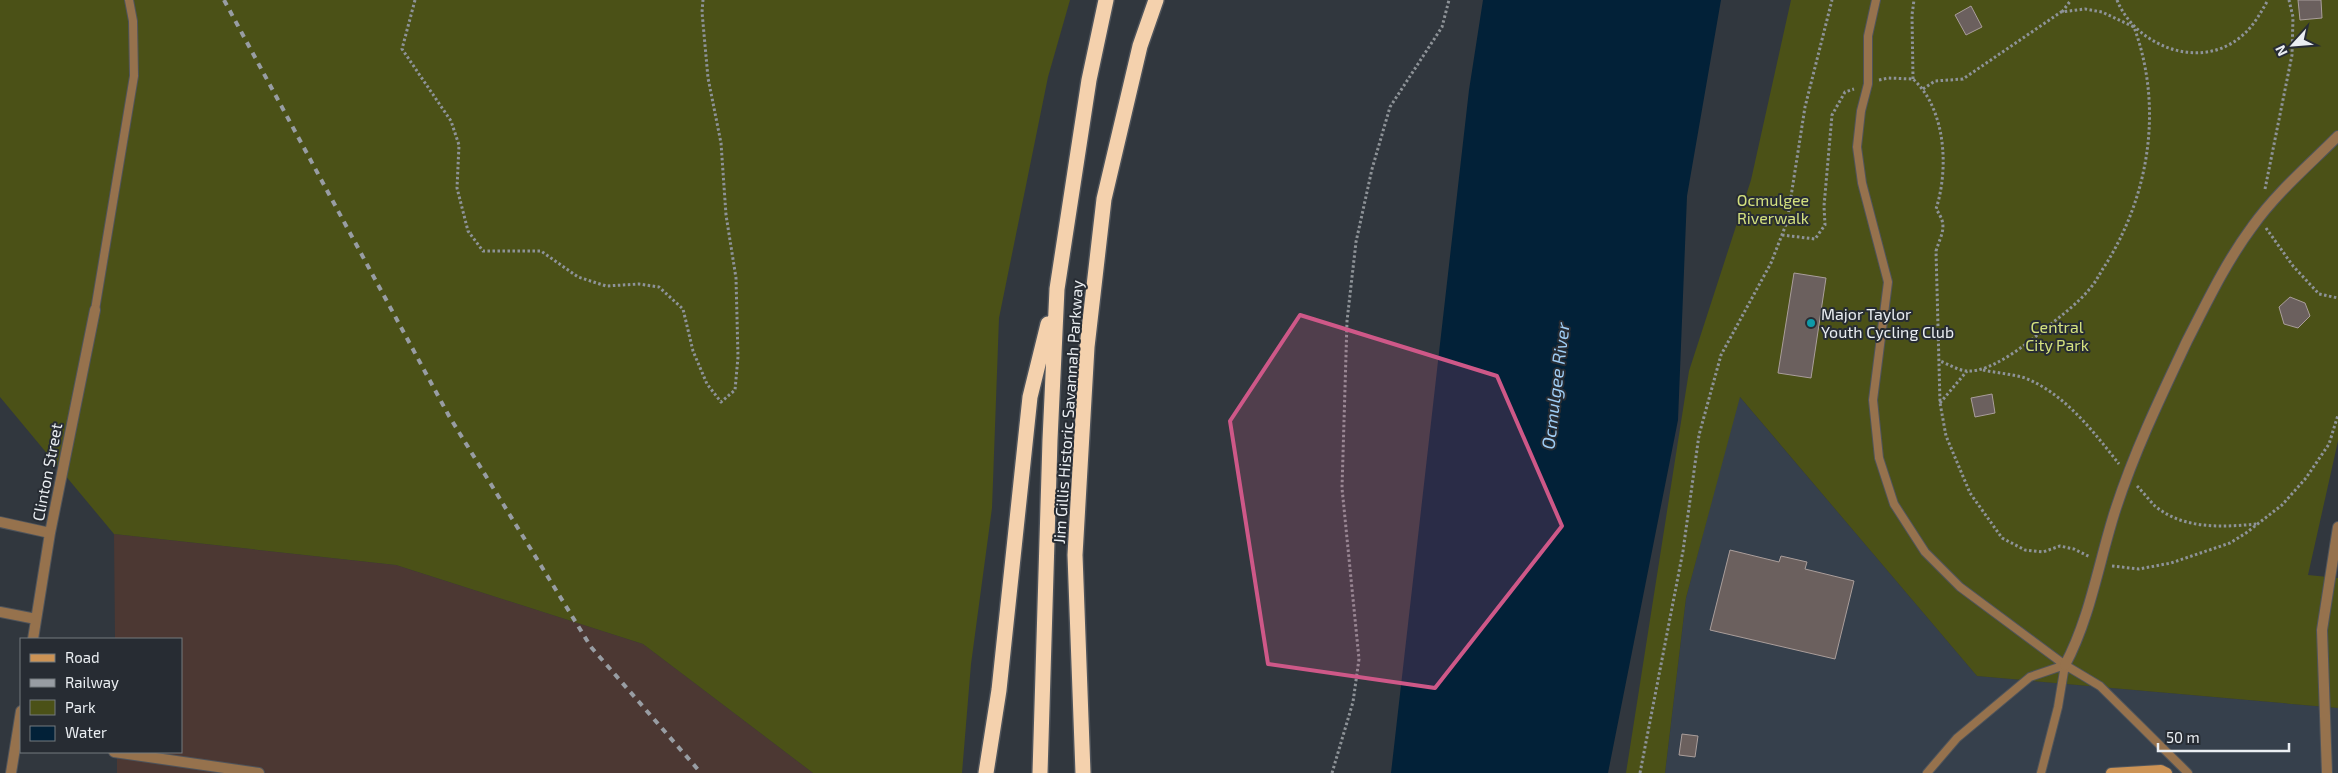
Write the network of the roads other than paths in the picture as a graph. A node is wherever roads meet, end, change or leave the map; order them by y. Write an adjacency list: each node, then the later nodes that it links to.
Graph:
1 (129, 0): 7 (lane)
2 (1106, 0): 6 (highway, Jim Gillis Historic Savannah Parkway)
3 (1156, 0): 23 (highway, Jim Gillis Historic Savannah Parkway)
4 (1876, 0): 14 (lane)
5 (2338, 136): 14 (street)
6 (1057, 289): 21 (highway); 22 (highway, Jim Gillis Historic Savannah Parkway)
7 (95, 310): 10 (street, Clinton Street)
8 (0, 522): 10 (street)
9 (2338, 528): 29 (street)
10 (50, 533): 12 (street, Clinton Street)
11 (0, 612): 12 (street)
12 (36, 619): 13 (street, Clinton Street)
13 (33, 638)
14 (2065, 665): 24 (lane); 25 (lane); 28 (lane)
15 (20, 724): 16 (street)
16 (19, 738): 19 (street)
17 (120, 753): 18 (street)
18 (213, 770): 20 (street)
19 (11, 773)
20 (259, 773)
21 (986, 773)
22 (1040, 773)
23 (1082, 773)
24 (1927, 773)
25 (2041, 773)
26 (2111, 773): 27 (street)
27 (2167, 773)
28 (2188, 773)
29 (2327, 773)

